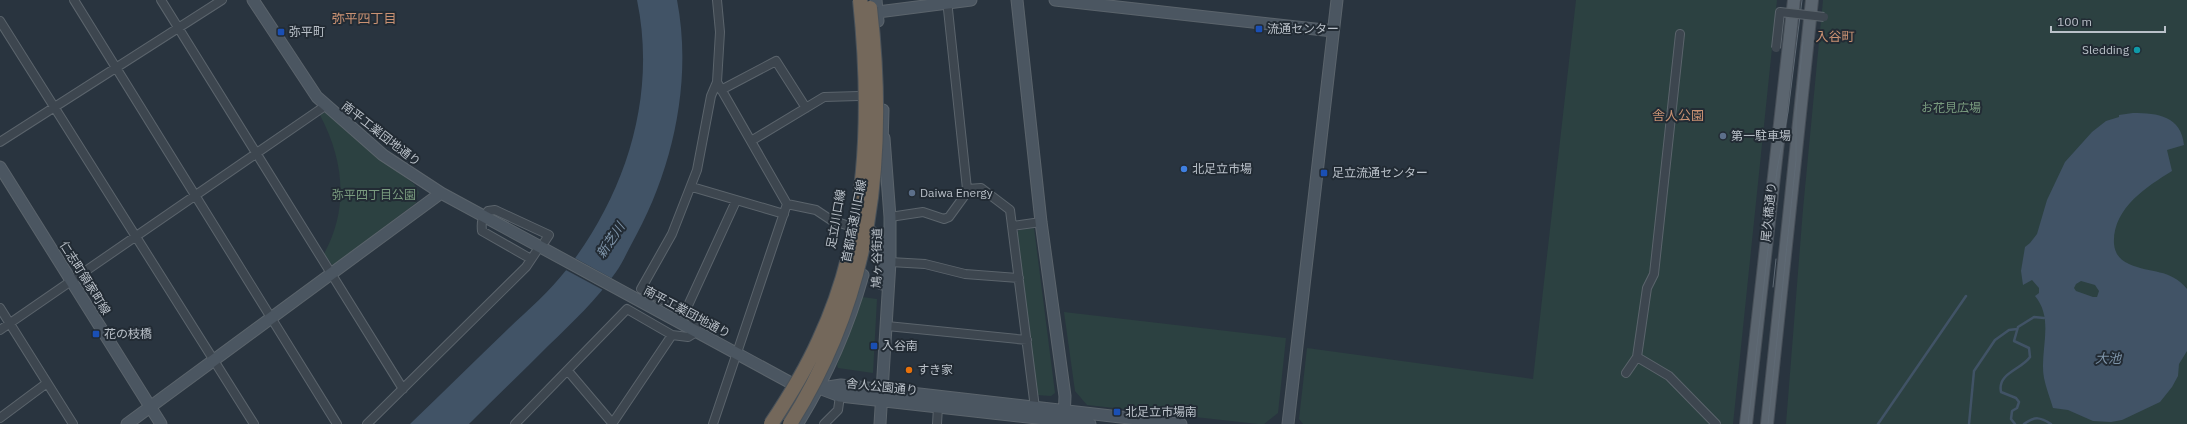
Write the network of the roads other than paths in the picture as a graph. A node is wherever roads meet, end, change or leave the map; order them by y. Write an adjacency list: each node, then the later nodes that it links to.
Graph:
1 (74, 0): 25 (street)
2 (162, 0): 21 (street)
3 (222, 0): 21 (street)
4 (253, 0): 28 (street, 南平工業団地通り)
5 (717, 0): 26 (street)
6 (854, 0): 18 (street, 足立川口線)
7 (860, 0): 90 (highway, 首都高速川口線, bridge)
8 (869, 0): 91 (highway, 首都高速川口線, bridge)
9 (876, 0): 17 (street)
10 (971, 0): 16 (street)
11 (1017, 0): 45 (street)
12 (1055, 0): 22 (street)
13 (1336, 0): 22 (street)
14 (1794, 0): 100 (main road, 尾久橋通り)
15 (1812, 0): 101 (main road, 尾久橋通り)
16 (947, 1): 17 (street); 37 (street)
17 (877, 12): 18 (street); 31 (street)
18 (855, 14): 27 (street, 足立川口線)
19 (1824, 17): 24 (street, bridge)
20 (0, 21): 29 (street)
21 (179, 27): 25 (street); 34 (street)
22 (1333, 31): 98 (street)
23 (1680, 34): 65 (street)
24 (1776, 48)
25 (116, 68): 29 (street); 39 (street)
26 (719, 86): 30 (street); 32 (street); 36 (street)
27 (859, 96): 30 (street); 46 (street, 足立川口線)
28 (325, 106): 34 (street); 38 (street, 南平工業団地通り)
29 (54, 107): 33 (street); 49 (street)
30 (806, 108): 32 (street)
31 (883, 126): 44 (street, 鳩ヶ谷街道); 48 (street)
32 (751, 141): 41 (street)
33 (0, 142)
34 (256, 154): 39 (street); 52 (street)
35 (0, 167): 54 (street, 仁志町領家町線)
36 (692, 187): 40 (street); 56 (street)
37 (967, 189): 44 (street); 47 (street)
38 (441, 192): 43 (street, 南平工業団地通り); 52 (street)
39 (195, 196): 49 (street); 57 (street)
40 (736, 201): 42 (street); 56 (street)
41 (787, 204): 42 (street); 46 (street)
42 (784, 214): 64 (street)
43 (484, 216): 50 (street); 61 (street, 南平工業団地通り); 72 (street)
44 (890, 217): 51 (street, 鳩ヶ谷街道)
45 (1041, 222): 47 (street); 79 (street)
46 (849, 226): 48 (street, 鳩ヶ谷街道); 70 (street, 足立川口線)
47 (1012, 226): 53 (street)
48 (872, 232): 71 (street); 73 (street, 鳩ヶ谷街道)
49 (136, 236): 54 (street); 66 (street)
50 (547, 238)
51 (890, 262): 53 (street); 59 (street, 鳩ヶ谷街道)
52 (332, 274): 57 (street); 72 (street)
53 (1019, 278): 63 (street)
54 (71, 281): 58 (street); 75 (street, 仁志町領家町線)
55 (0, 308): 58 (street)
56 (685, 312): 61 (street)
57 (272, 319): 66 (street); 84 (street)
58 (10, 323): 60 (street); 69 (street)
59 (887, 326): 63 (street); 73 (street, 鳩ヶ谷街道)
60 (0, 330)
61 (696, 332): 62 (street); 64 (street, 南平工業団地通り)
62 (672, 335): 67 (street); 87 (street)
63 (1027, 340): 77 (street)
64 (737, 354): 70 (street, 南平工業団地通り); 88 (street)
65 (1637, 356): 68 (street); 99 (street)
66 (214, 362): 75 (street); 83 (street)
67 (568, 371): 86 (street); 87 (street)
68 (1626, 373)
69 (47, 383): 78 (street); 80 (street)
70 (791, 383): 71 (street, 南平工業団地通り); 89 (street, 足立川口線)
71 (819, 388): 73 (street, 舎人公園通り); 74 (street, 舎人公園通り); 92 (street)
72 (403, 389): 85 (street)
73 (882, 395): 74 (street, 舎人公園通り); 76 (street, 舎人公園通り); 77 (street, 舎人公園通り); 94 (street, 鳩ヶ谷街道)
74 (840, 396): 93 (street)
75 (151, 407): 81 (street); 82 (street, 仁志町領家町線)
76 (938, 407): 77 (street, 舎人公園通り); 95 (street)
77 (1036, 417): 79 (street, 舎人公園通り)
78 (0, 418)
79 (1065, 419): 96 (street, 舎人公園通り); 97 (street, 舎人公園通り)
80 (73, 424)
81 (127, 424)
82 (161, 424)
83 (254, 424)
84 (337, 424)
85 (367, 424)
86 (516, 424)
87 (612, 424)
88 (713, 424)
89 (764, 424)
90 (771, 424)
91 (790, 424)
92 (797, 424)
93 (824, 424)
94 (880, 424)
95 (937, 424)
96 (1090, 424)
97 (1181, 424)
98 (1288, 424)
99 (1716, 424)
100 (1746, 424)
101 (1768, 424)

